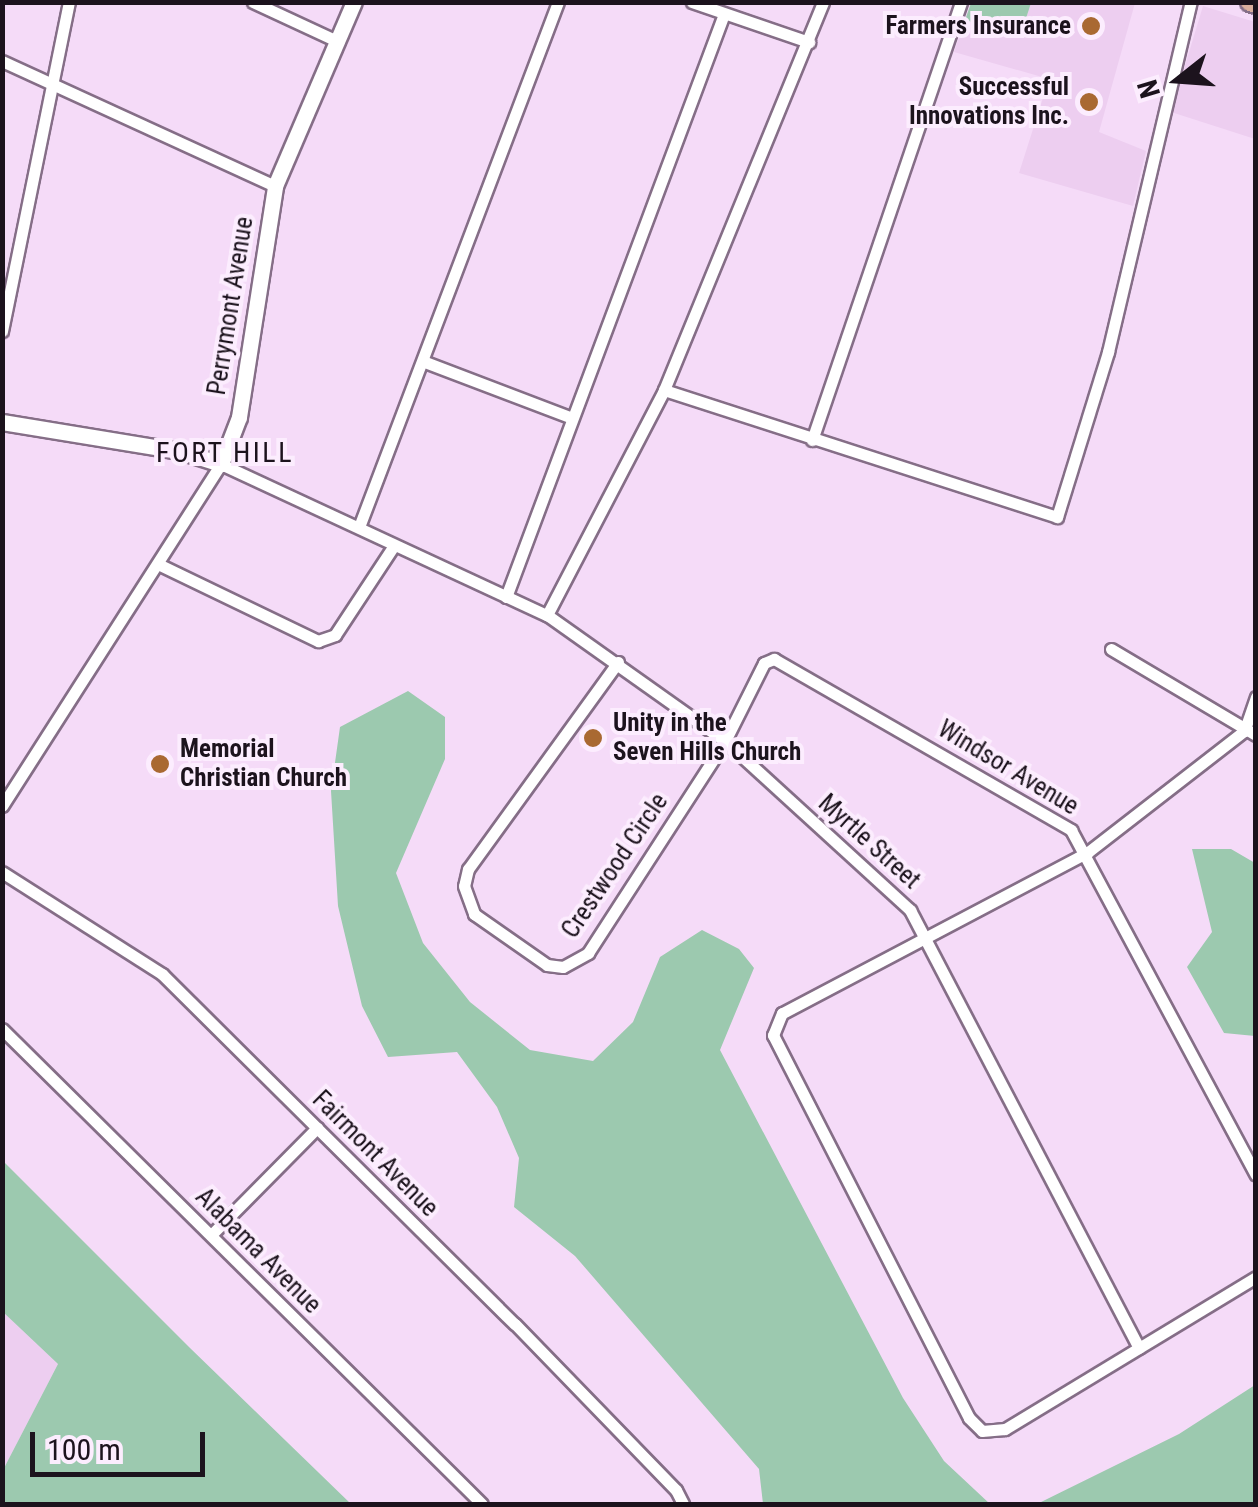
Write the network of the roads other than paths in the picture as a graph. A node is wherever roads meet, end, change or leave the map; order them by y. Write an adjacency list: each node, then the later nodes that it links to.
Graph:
1 (69, 2): 13 (street)
2 (253, 2): 10 (street)
3 (354, 2): 10 (street, Perrymont Avenue)
4 (558, 2): 16 (street)
5 (692, 2): 9 (street)
6 (824, 2): 11 (street)
7 (961, 2): 20 (street)
8 (1191, 2): 20 (street)
9 (724, 14): 11 (street); 18 (street)
10 (337, 41): 14 (street, Perrymont Avenue)
11 (810, 42): 17 (street)
12 (2, 61): 13 (street)
13 (52, 86): 14 (street); 15 (street)
14 (275, 186): 21 (street, Perrymont Avenue)
15 (2, 330)
16 (425, 362): 18 (street); 22 (street)
17 (664, 390): 20 (street); 26 (street)
18 (570, 417): 25 (street)
19 (2, 422): 21 (street)
20 (812, 440)
21 (221, 464): 22 (street, Myrtle Street); 24 (street, Perrymont Avenue)
22 (358, 527): 23 (street, Myrtle Street)
23 (393, 547): 24 (street); 25 (street, Myrtle Street)
24 (158, 564): 32 (street, Perrymont Avenue)
25 (506, 597): 26 (street, Myrtle Street)
26 (547, 615): 28 (street, Myrtle Street)
27 (1111, 650): 30 (street)
28 (618, 662): 31 (street, Myrtle Street); 31 (street, Crestwood Circle)
29 (1256, 697): 30 (street)
30 (1250, 733): 33 (street)
31 (725, 741): 33 (street, Windsor Avenue); 35 (street, Myrtle Street)
32 (2, 806)
33 (1088, 852): 35 (street); 38 (street, Windsor Avenue)
34 (2, 872): 37 (street, Fairmont Avenue)
35 (927, 938): 41 (street, Myrtle Street); 41 (street)
36 (2, 1029): 39 (street, Alabama Avenue)
37 (318, 1128): 39 (street); 43 (street, Fairmont Avenue)
38 (1256, 1175)
39 (211, 1235): 42 (street, Alabama Avenue)
40 (1256, 1277): 41 (street)
41 (1139, 1348)
42 (482, 1504)
43 (683, 1504)

